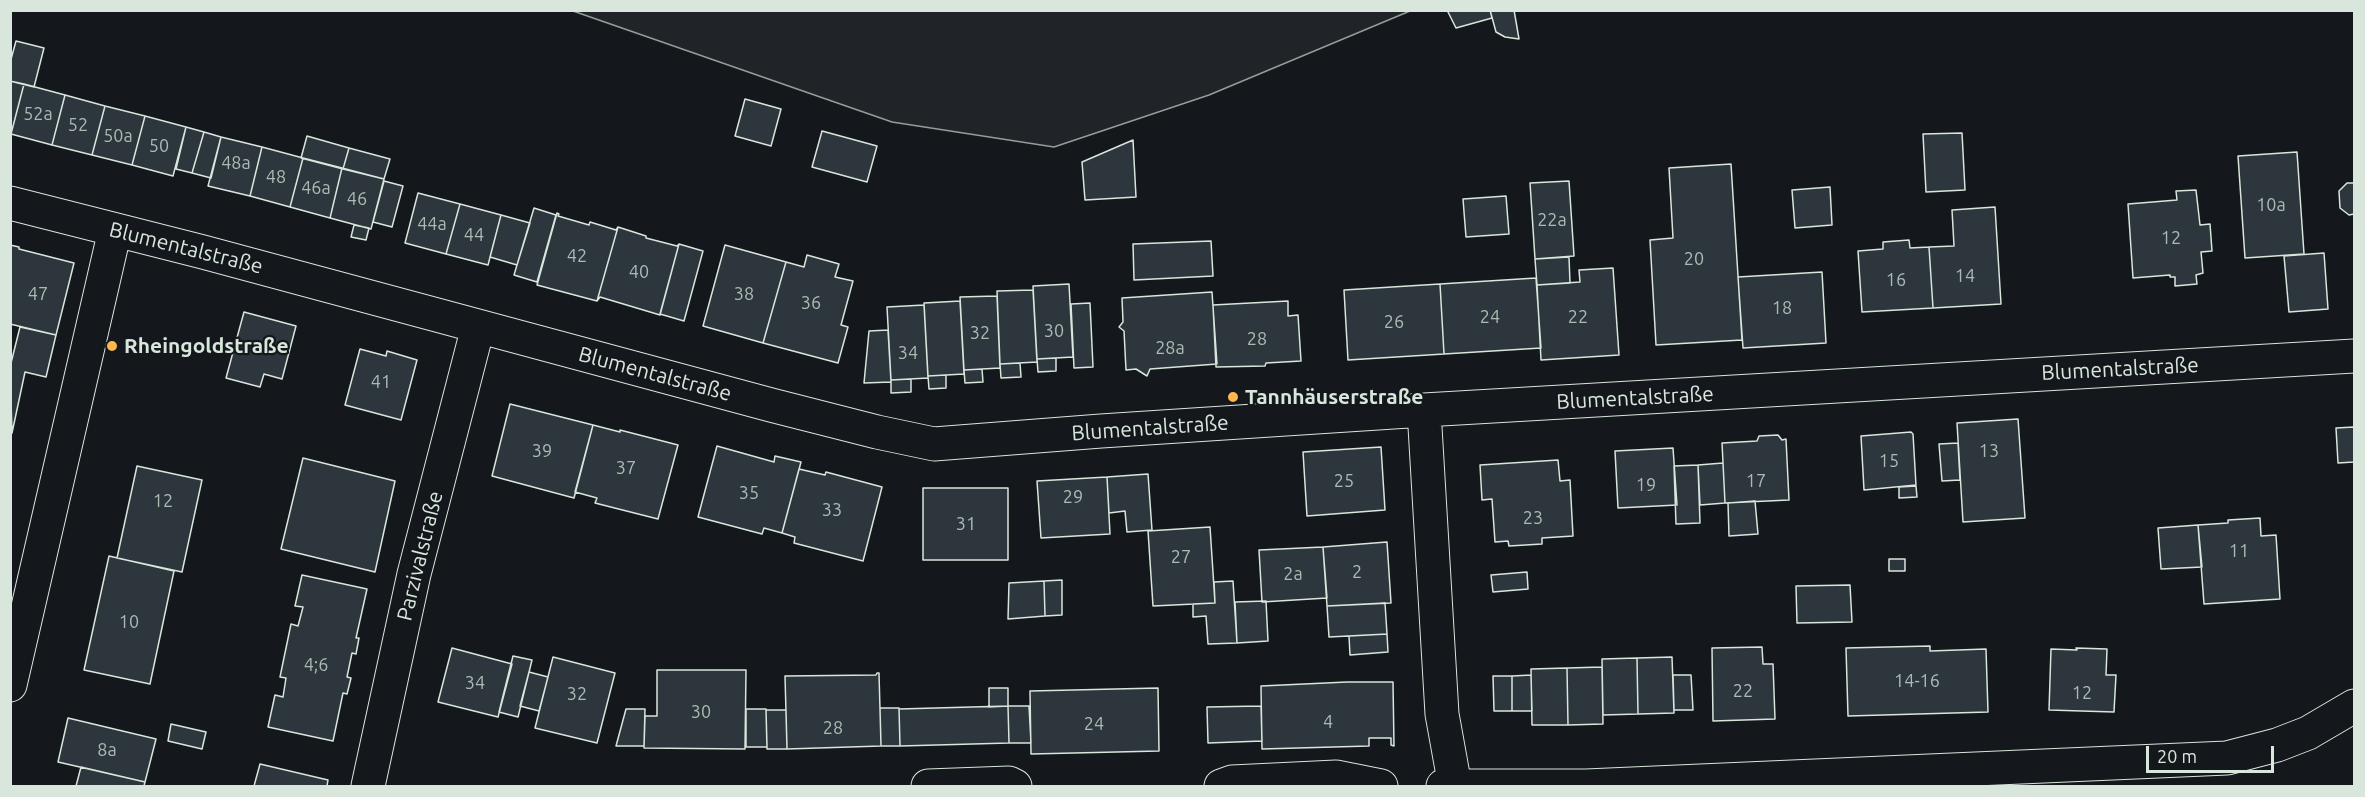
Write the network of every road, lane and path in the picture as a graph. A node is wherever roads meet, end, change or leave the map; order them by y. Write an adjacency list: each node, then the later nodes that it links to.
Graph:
1 (10, 203): 2 (street, Blumentalstraße)
2 (115, 230): 3 (street, Blumentalstraße); 6 (street)
3 (478, 327): 5 (street, Blumentalstraße); 8 (street, Parzivalstraße)
4 (2355, 356): 5 (street, Blumentalstraße)
5 (1424, 410): 13 (street)
6 (10, 685)
7 (2355, 706): 13 (street)
8 (368, 786)
9 (928, 786): 10 (street)
10 (1014, 786)
11 (1221, 786): 12 (street)
12 (1381, 786)
13 (1451, 786)

